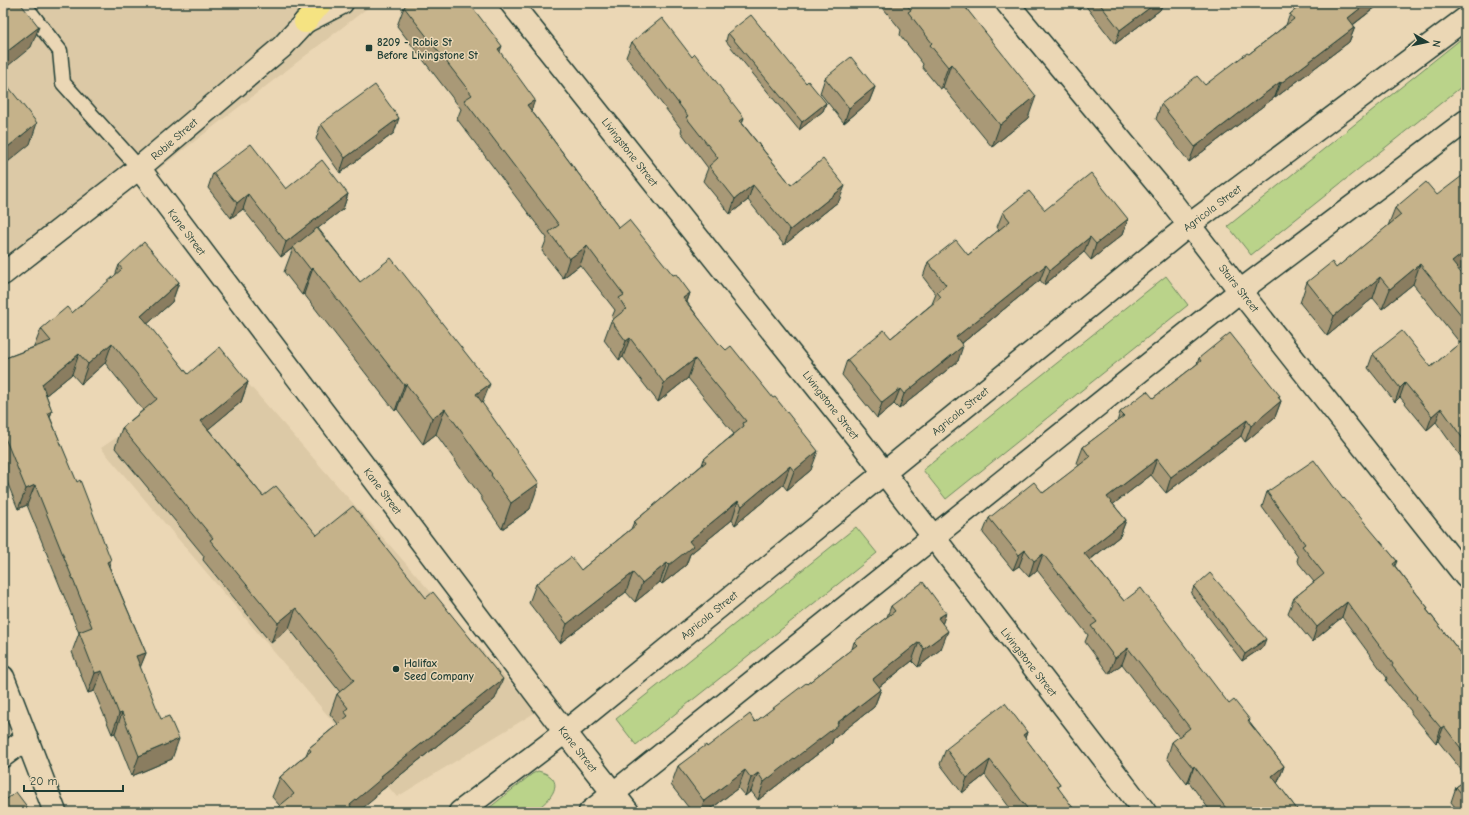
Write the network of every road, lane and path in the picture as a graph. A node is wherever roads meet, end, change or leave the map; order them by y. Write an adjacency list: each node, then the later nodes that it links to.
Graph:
1 (23, 3): 9 (lane)
2 (322, 3): 7 (main road)
3 (342, 3): 7 (street, Robie Street)
4 (511, 3): 13 (street, Livingstone Street)
5 (1007, 3): 10 (street, Stairs Street)
6 (1466, 18): 10 (street, Agricola Street)
7 (305, 22): 9 (street, Robie Street)
8 (1466, 121): 12 (street)
9 (139, 168): 11 (street, Robie Street); 17 (street, Kane Street)
10 (1190, 225): 12 (street, Stairs Street); 13 (street, Agricola Street)
11 (3, 274)
12 (1240, 291): 14 (street); 15 (street, Stairs Street)
13 (884, 473): 14 (street, Livingstone Street); 17 (street, Agricola Street)
14 (933, 536): 20 (street); 25 (street, Livingstone Street)
15 (1466, 577)
16 (3, 677): 18 (street)
17 (565, 732): 20 (street, Kane Street); 22 (street, Agricola Street)
18 (27, 738): 19 (street); 21 (street)
19 (3, 756)
20 (614, 794): 23 (street); 24 (street, Kane Street)
21 (55, 812)
22 (460, 812)
23 (590, 812)
24 (628, 812)
25 (1145, 812)

